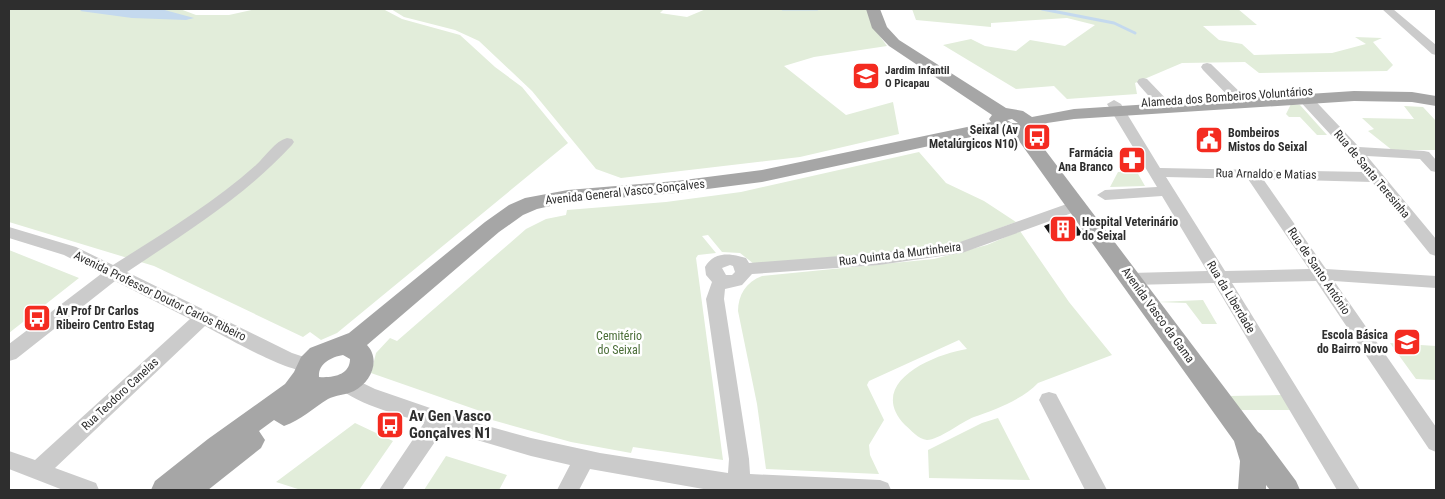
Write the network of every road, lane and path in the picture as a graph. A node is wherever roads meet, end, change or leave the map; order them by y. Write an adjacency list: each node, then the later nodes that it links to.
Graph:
1 (873, 9): 12 (main road, Avenida Vasco da Gama)
2 (1387, 9): 3 (street)
3 (1436, 50)
4 (1207, 67): 8 (street)
5 (1143, 82): 10 (street)
6 (1436, 90): 7 (main road, Alameda dos Bombeiros Voluntários)
7 (1303, 96): 8 (main road, Alameda dos Bombeiros Voluntários); 9 (main road, Alameda dos Bombeiros Voluntários); 14 (street, Rua de Santa Teresinha)
8 (1240, 100): 10 (main road, Alameda dos Bombeiros Voluntários)
9 (1436, 101)
10 (1164, 105): 11 (main road, Alameda dos Bombeiros Voluntários)
11 (1116, 108): 12 (main road, Alameda dos Bombeiros Voluntários); 16 (street, Rua da Liberdade)
12 (1014, 122): 21 (main road, Avenida Vasco da Gama); 30 (main road, Avenida General Vasco Gonçalves)
13 (287, 142): 24 (street)
14 (1355, 151): 15 (street); 18 (street, Rua de Santa Teresinha)
15 (1436, 168)
16 (1156, 172): 17 (street, Rua Arnaldo e Matias); 19 (street, Rua da Liberdade)
17 (1252, 174): 18 (street, Rua Arnaldo e Matias); 25 (street, Rua de Santo António)
18 (1376, 177): 23 (street, Rua de Santa Teresinha)
19 (1168, 191): 20 (street); 26 (street, Rua da Liberdade)
20 (1105, 195)
21 (1077, 203): 27 (main road, Avenida Vasco da Gama); 40 (street, Rua Quinta da Murtinheira)
22 (9, 232): 24 (street, Avenida Professor Doutor Carlos Ribeiro)
23 (1436, 250)
24 (114, 273): 29 (street, Avenida Professor Doutor Carlos Ribeiro); 31 (street)
25 (1322, 275): 26 (street); 28 (street); 36 (street, Rua de Santo António)
26 (1219, 277): 27 (street); 52 (street, Rua da Liberdade)
27 (1131, 279): 35 (main road, Avenida Vasco da Gama)
28 (1436, 282)
29 (202, 318): 32 (street, Avenida Professor Doutor Carlos Ribeiro); 39 (street, Rua Teodoro Canelas)
30 (353, 351): 32 (main road, Avenida General Vasco Gonçalves); 32 (main road)
31 (9, 354)
32 (321, 378): 34 (street, Avenida Professor Doutor Carlos Ribeiro); 42 (main road); 43 (main road)
33 (1048, 400): 47 (street)
34 (438, 420): 37 (street, Avenida Professor Doutor Carlos Ribeiro); 44 (street)
35 (1240, 428): 48 (main road, Avenida Vasco da Gama); 51 (main road, Avenida Vasco da Gama)
36 (1436, 443)
37 (584, 459): 40 (street, Avenida Professor Doutor Carlos Ribeiro); 45 (street)
38 (9, 460): 39 (street)
39 (38, 471): 41 (street)
40 (740, 487): 46 (street, Avenida Professor Doutor Carlos Ribeiro)
41 (88, 490)
42 (164, 490)
43 (187, 490)
44 (390, 490)
45 (568, 490)
46 (880, 490)
47 (1096, 490)
48 (1252, 490)
49 (1260, 490): 50 (main road)
50 (1264, 490)
51 (1286, 490)
52 (1349, 490)

